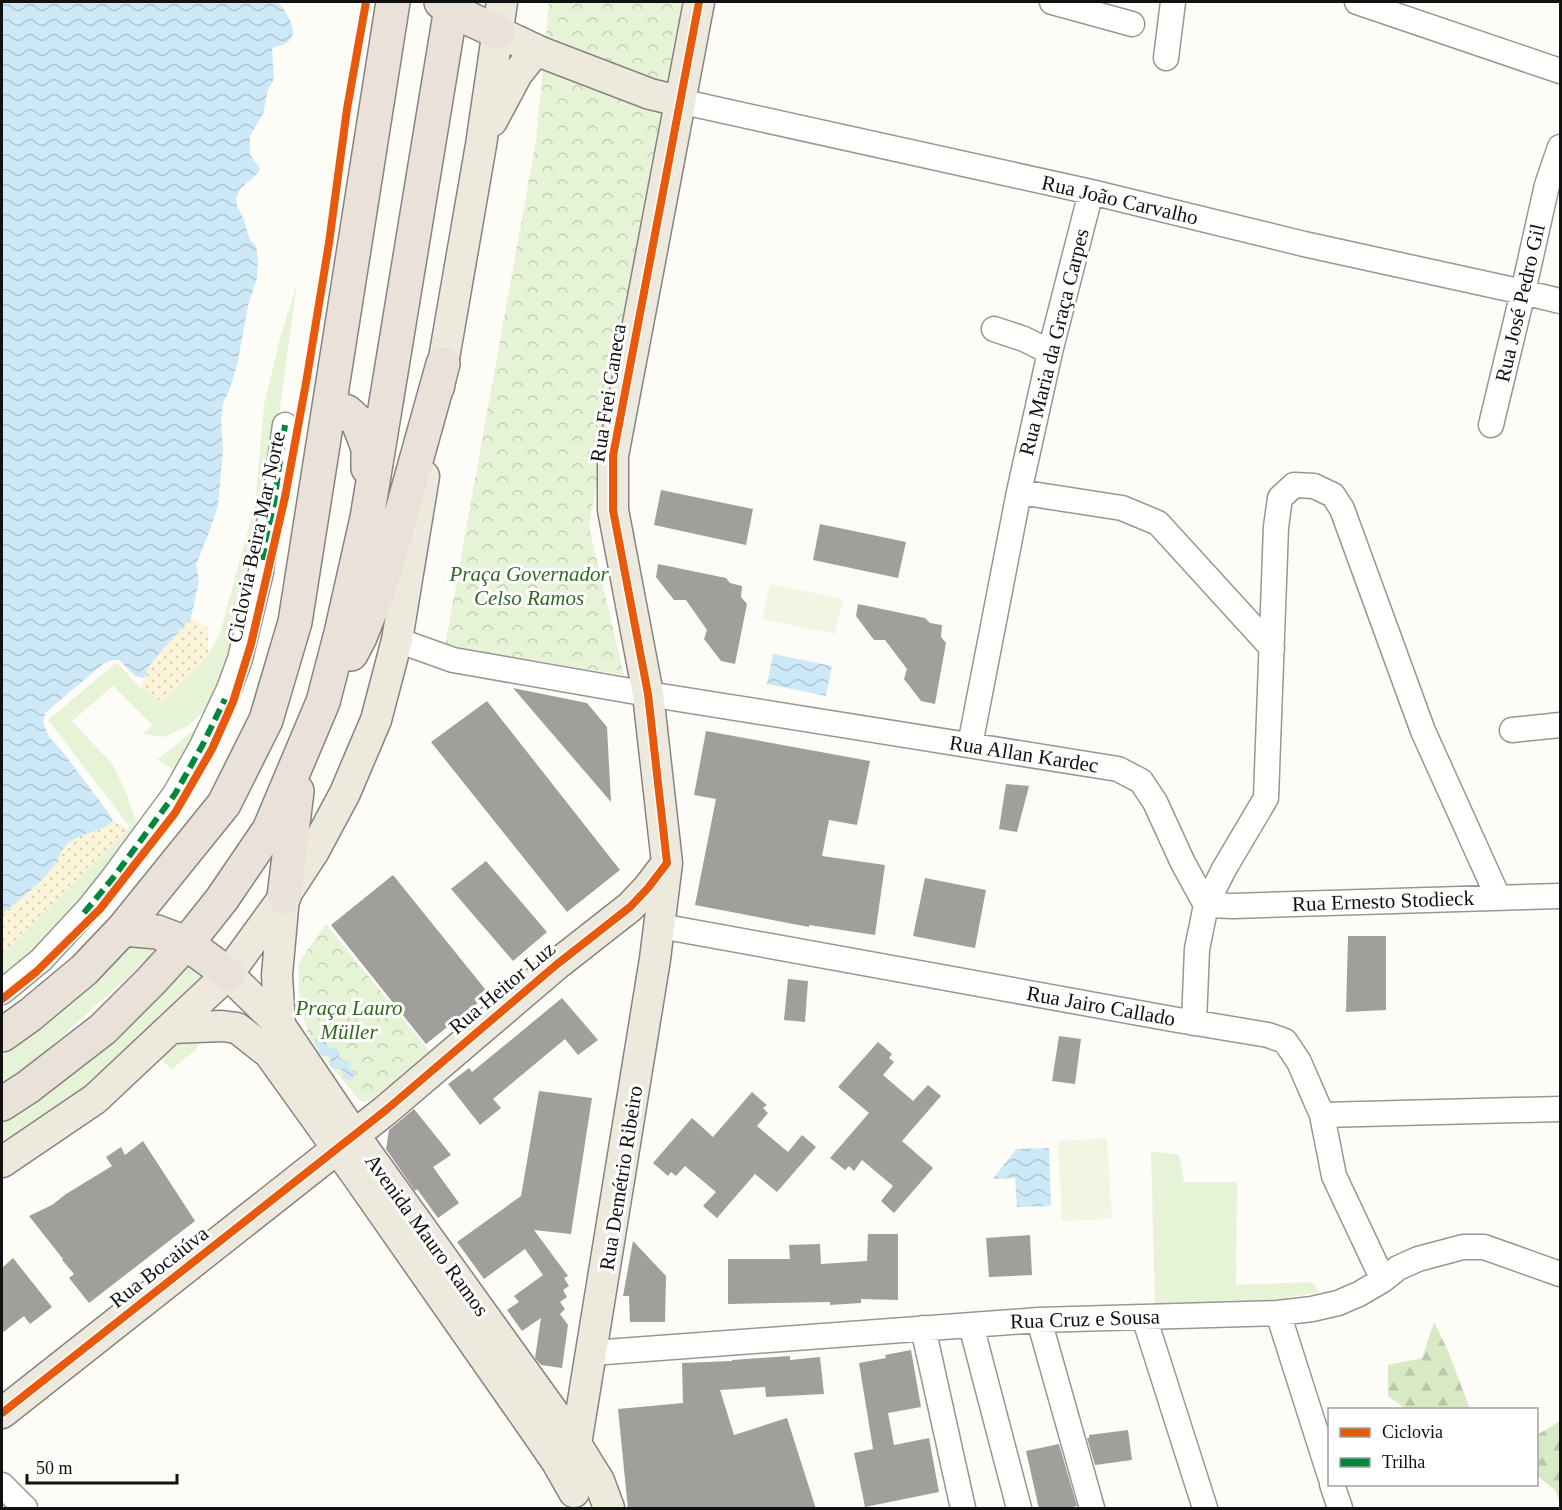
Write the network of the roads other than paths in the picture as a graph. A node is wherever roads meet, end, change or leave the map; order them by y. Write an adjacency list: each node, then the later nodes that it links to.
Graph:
1 (393, 2): 21 (highway)
2 (699, 2): 12 (main road, Rua Frei Caneca)
3 (1052, 2): 8 (street)
4 (1173, 2): 10 (street)
5 (1357, 2): 11 (street)
6 (448, 4): 7 (highway); 25 (highway)
7 (500, 17): 9 (main road); 13 (main road)
8 (1132, 24)
9 (536, 50): 12 (main road); 13 (main road)
10 (1166, 58)
11 (1560, 71)
12 (679, 101): 15 (street, Rua João Carvalho); 28 (main road, Rua Frei Caneca)
13 (481, 145): 20 (main road)
14 (1560, 147): 16 (street, Rua José Pedro Gil)
15 (1091, 192): 16 (street, Rua João Carvalho); 19 (street, Rua Maria da Graça Carpes)
16 (1523, 292): 17 (street, Rua João Carvalho); 23 (street, Rua José Pedro Gil)
17 (1560, 301)
18 (994, 329): 19 (street)
19 (1050, 352): 24 (street, Rua Maria da Graça Carpes)
20 (443, 364): 26 (main road); 29 (highway)
21 (330, 405): 25 (highway); 40 (highway)
22 (285, 425): 43 (street)
23 (1491, 425)
24 (1019, 492): 27 (street); 32 (street, Rua Maria da Graça Carpes)
25 (367, 518): 29 (highway)
26 (397, 640): 28 (street); 36 (main road)
27 (1272, 648): 37 (street); 38 (street)
28 (648, 694): 32 (street, Rua Allan Kardec); 34 (main road, Rua Frei Caneca)
29 (322, 702): 33 (highway)
30 (1560, 725): 31 (street)
31 (1512, 730)
32 (970, 745): 38 (street, Rua Allan Kardec)
33 (300, 756): 36 (highway); 41 (highway)
34 (667, 863): 39 (main road, Rua Demétrio Ribeiro); 51 (main road, Rua Heitor Luz)
35 (1560, 896): 37 (street, Rua Ernesto Stodieck)
36 (284, 897): 42 (main road); 45 (main road)
37 (1498, 897): 38 (street, Rua Ernesto Stodieck)
38 (1206, 905): 44 (street)
39 (660, 927): 44 (street, Rua Jairo Callado); 60 (main road, Rua Demétrio Ribeiro)
40 (123, 929): 41 (highway); 47 (highway)
41 (186, 943): 42 (highway); 48 (highway)
42 (228, 974): 45 (main road, Avenida Mauro Ramos); 46 (main road)
43 (2, 992)
44 (1194, 1023): 50 (street, Rua Jairo Callado)
45 (280, 1025): 51 (main road, Avenida Mauro Ramos)
46 (171, 1028): 51 (main road, Avenida Mauro Ramos); 52 (main road)
47 (2, 1035)
48 (2, 1104)
49 (1560, 1109): 50 (street)
50 (1322, 1115): 54 (street, Rua Jairo Callado)
51 (346, 1142): 61 (main road, Rua Bocaiúva); 62 (main road, Avenida Mauro Ramos); 66 (main road, Avenida Mauro Ramos)
52 (2, 1162)
53 (1560, 1274): 54 (street, Rua Cruz e Sousa)
54 (1383, 1280): 55 (street, Rua Cruz e Sousa)
55 (1278, 1313): 56 (street, Rua Cruz e Sousa); 63 (street)
56 (1144, 1317): 57 (street, Rua Cruz e Sousa); 72 (street)
57 (1039, 1320): 58 (street, Rua Cruz e Sousa); 71 (street)
58 (971, 1325): 59 (street, Rua Cruz e Sousa); 70 (street)
59 (923, 1328): 60 (street, Rua Cruz e Sousa); 69 (street)
60 (592, 1353): 62 (main road, Rua Demétrio Ribeiro)
61 (2, 1413)
62 (576, 1444): 66 (main road, Rua Demétrio Ribeiro); 68 (main road, Avenida Mauro Ramos)
63 (1328, 1473)
64 (2, 1485): 67 (street)
65 (1332, 1486): 73 (street)
66 (577, 1500)
67 (25, 1509)
68 (609, 1509)
69 (963, 1509)
70 (1019, 1509)
71 (1092, 1509)
72 (1205, 1509)
73 (1340, 1509)

